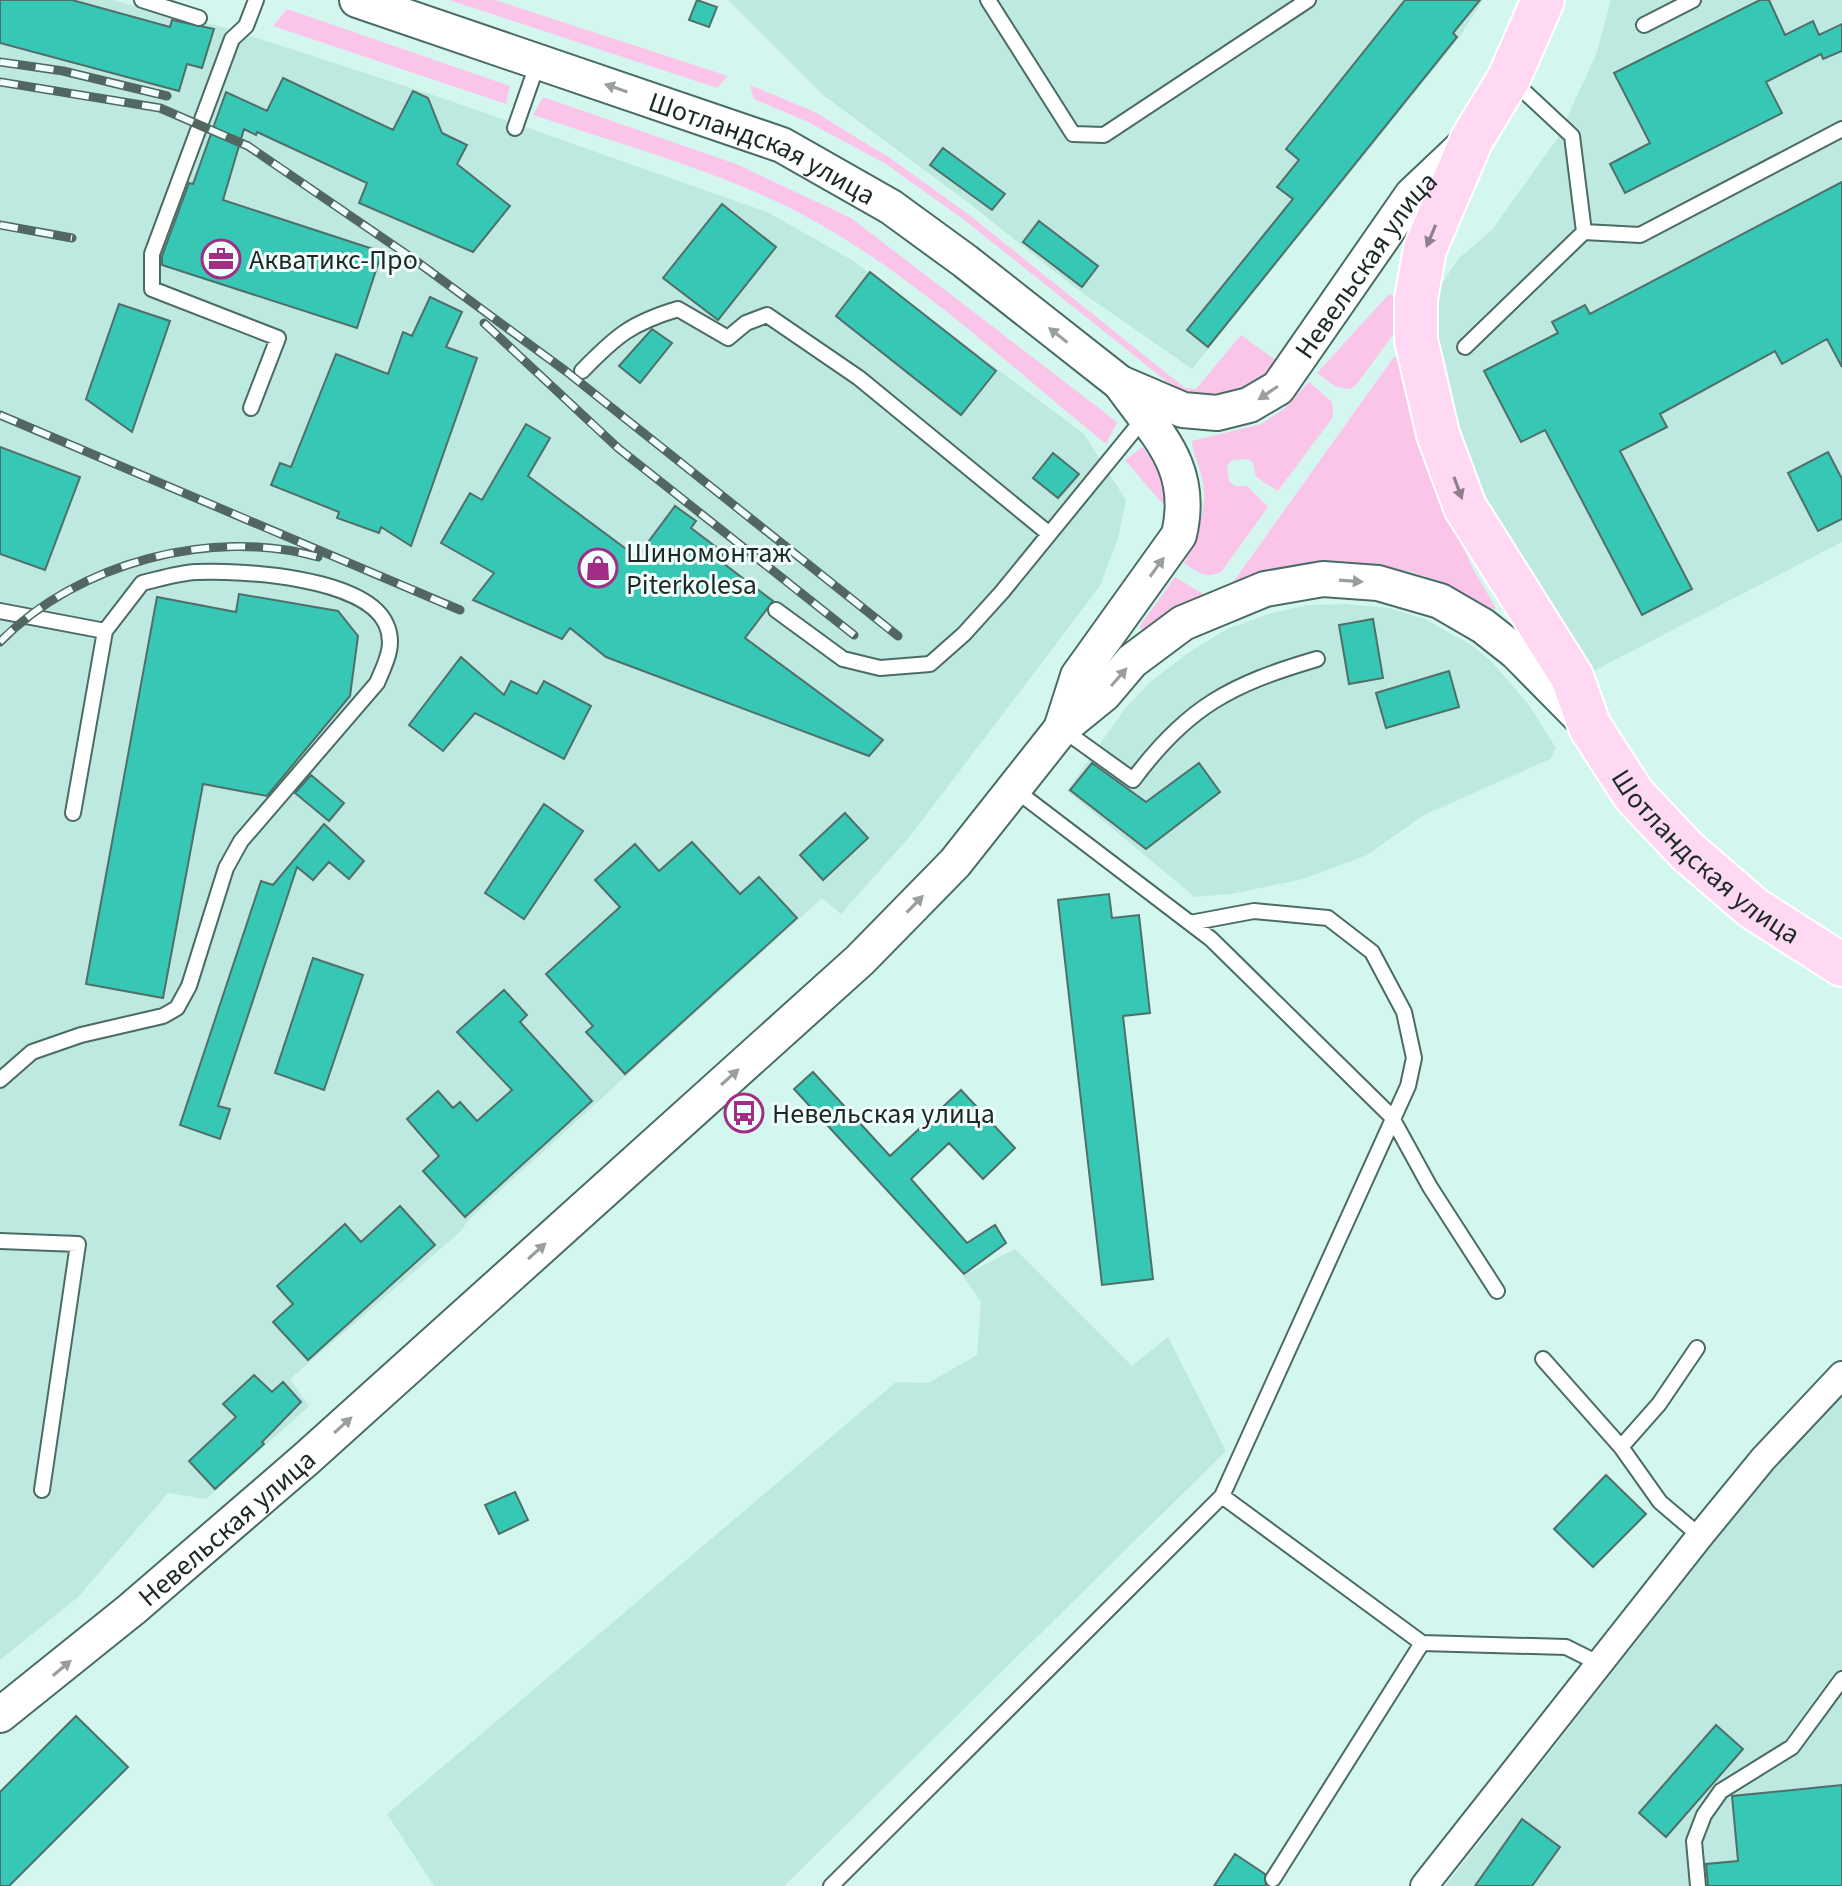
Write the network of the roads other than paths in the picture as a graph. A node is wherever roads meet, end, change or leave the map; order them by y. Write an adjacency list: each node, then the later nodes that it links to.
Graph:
1 (142, 0): 8 (lane)
2 (256, 0): 19 (lane)
3 (357, 0): 10 (street, Шотландская улица)
4 (988, 0): 5 (lane)
5 (1308, 0)
6 (1543, 0): 11 (main road, Невельская улица)
7 (1693, 0): 9 (lane)
8 (199, 18)
9 (1644, 25)
10 (538, 61): 12 (lane); 18 (street, Шотландская улица, one-way to 10)
11 (1509, 78): 14 (main road, Невельская улица); 15 (lane)
12 (515, 128)
13 (1842, 129): 15 (lane)
14 (1472, 139): 18 (street, Невельская улица, one-way to 18); 26 (main road, Шотландская улица, one-way to 26)
15 (1584, 232): 16 (lane)
16 (1465, 347)
17 (582, 371): 21 (lane)
18 (1120, 383): 20 (street)
19 (251, 408)
20 (1144, 418): 21 (lane); 27 (street, one-way to 20)
21 (1048, 533): 22 (lane)
22 (776, 610)
23 (0, 611): 24 (lane)
24 (105, 631): 29 (lane); 32 (lane)
25 (1317, 659): 27 (lane)
26 (1590, 727): 27 (street, one-way to 26); 31 (main road, Шотландская улица)
27 (1061, 729): 28 (street, Невельская улица)
28 (1014, 789): 30 (lane); 46 (street, Невельская улица, one-way to 28)
29 (73, 813)
30 (1190, 923): 33 (lane); 33 (lane)
31 (1842, 965)
32 (0, 1080)
33 (1391, 1116): 35 (lane); 41 (lane)
34 (0, 1241): 40 (lane)
35 (1497, 1291)
36 (1697, 1348): 39 (lane)
37 (1543, 1359): 39 (lane)
38 (1842, 1375): 42 (street)
39 (1621, 1447): 42 (lane)
40 (42, 1490)
41 (1222, 1496): 43 (lane); 48 (lane)
42 (1700, 1536): 44 (street)
43 (1422, 1643): 44 (lane); 47 (lane)
44 (1598, 1663): 49 (street)
45 (1842, 1679): 50 (lane)
46 (0, 1715)
47 (1273, 1879)
48 (831, 1886)
49 (1424, 1886)
50 (1698, 1886)

